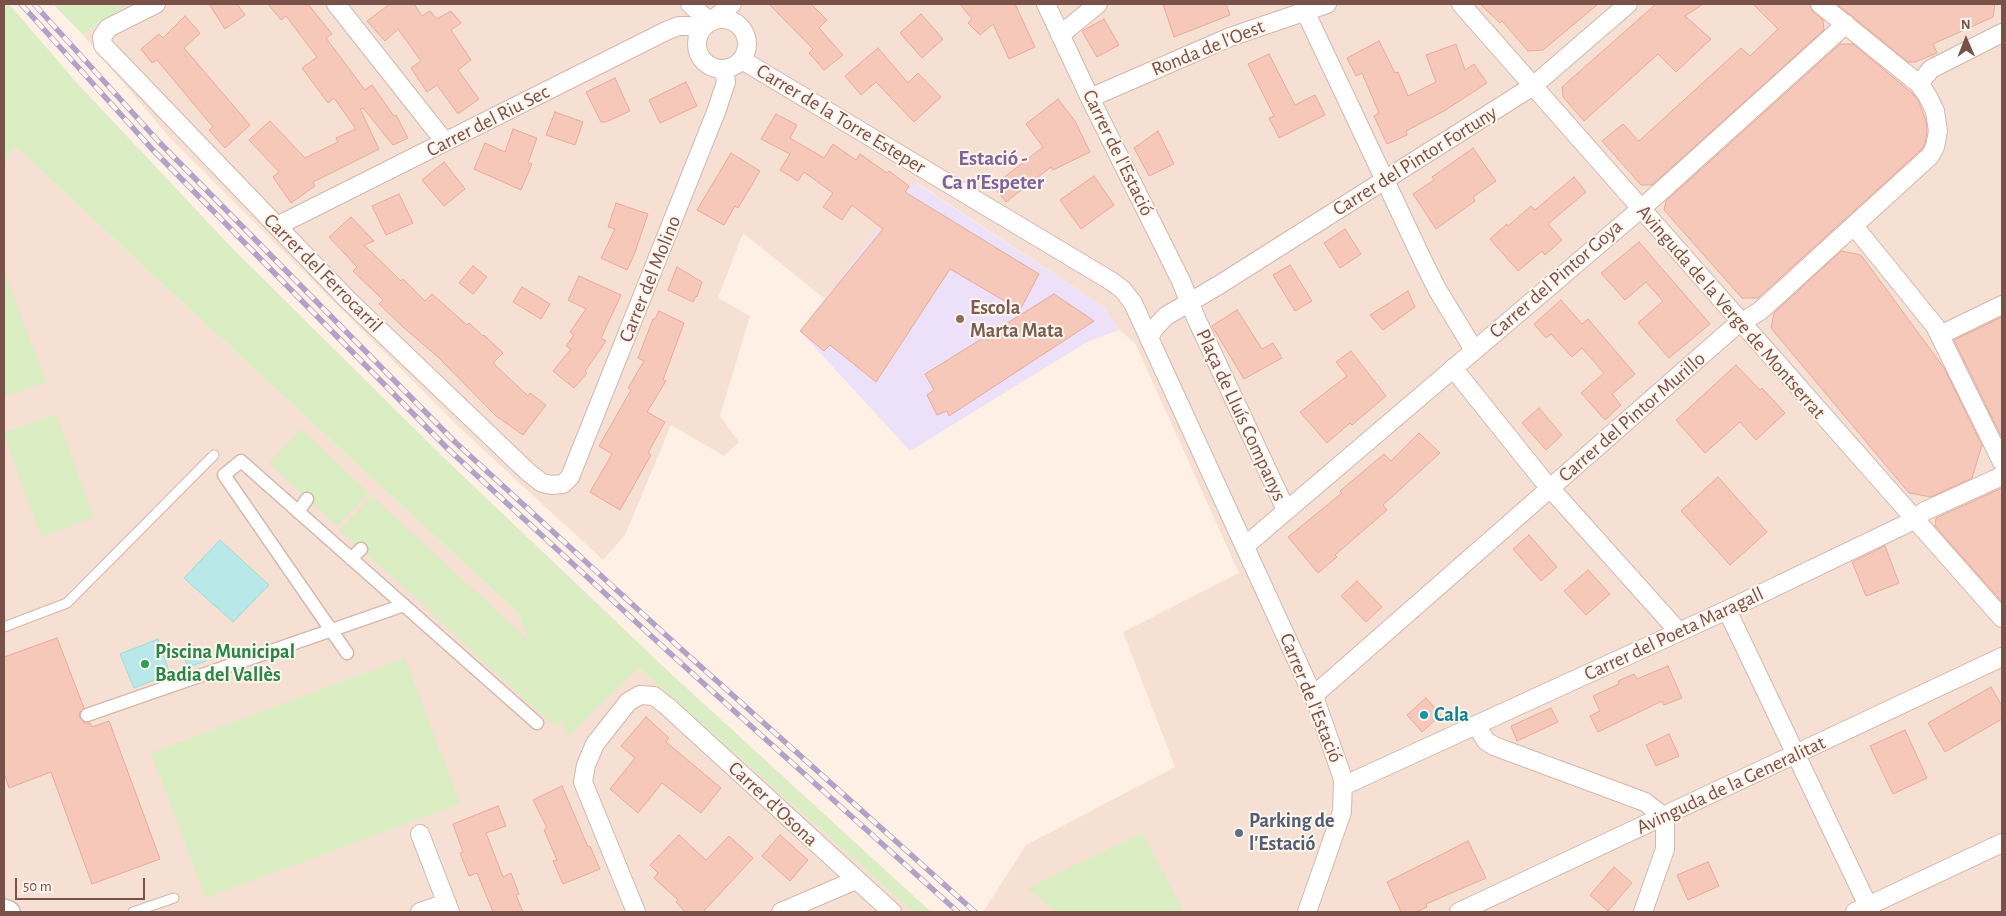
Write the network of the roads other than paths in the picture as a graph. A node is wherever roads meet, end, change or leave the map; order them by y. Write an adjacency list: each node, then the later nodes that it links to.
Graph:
1 (156, 4): 26 (street, Carrer del Ferrocarril)
2 (336, 4): 23 (street)
3 (690, 4): 15 (street)
4 (732, 4): 15 (street)
5 (738, 4): 14 (street)
6 (1046, 4): 17 (street, Carrer de l'Estació)
7 (1098, 4): 17 (street)
8 (1327, 4): 12 (street, Ronda de l'Oest)
9 (1461, 4): 21 (street, Avinguda de la Verge de Montserrat)
10 (1628, 4): 21 (street, Carrer del Pintor Fortuny)
11 (1820, 4): 13 (street)
12 (1305, 11): 22 (street, Ronda de l'Oest); 24 (street)
13 (1846, 24): 20 (street); 25 (street, Carrer del Pintor Goya)
14 (740, 25): 15 (street); 18 (street)
15 (705, 26): 19 (street); 23 (street, Carrer del Riu Sec)
16 (2002, 33): 20 (street)
17 (1060, 35): 22 (street, Carrer de l'Estació)
18 (742, 60): 19 (street); 32 (street, Carrer de la Torre Esteper)
19 (724, 70): 38 (street, Carrer del Molino)
20 (1919, 84): 27 (street, Carrer del Pintor Murillo)
21 (1533, 86): 24 (street, Carrer del Pintor Fortuny); 25 (street, Avinguda de la Verge de Montserrat)
22 (1090, 98): 28 (street, Carrer de l'Estació)
23 (445, 142): 26 (street, Carrer del Riu Sec)
24 (1385, 179): 28 (street, Carrer del Pintor Fortuny); 33 (street)
25 (1640, 208): 30 (street, Avinguda de la Verge de Montserrat); 33 (street, Carrer del Pintor Goya)
26 (276, 226): 38 (street, Carrer del Ferrocarril)
27 (1854, 226): 30 (street, Carrer del Pintor Murillo); 31 (street)
28 (1190, 303): 32 (street, Plaça de Lluís Companys); 41 (street, Plaça de Lluís Companys)
29 (2002, 305): 31 (street)
30 (1740, 322): 39 (street, Carrer del Pintor Murillo); 43 (street, Avinguda de la Verge de Montserrat)
31 (1940, 335): 36 (street)
32 (1149, 338): 44 (street)
33 (1474, 350): 34 (street, Carrer del Pintor Goya)
34 (1454, 368): 39 (street); 41 (street, Carrer del Pintor Goya)
35 (214, 455): 50 (lane)
36 (2002, 462)
37 (2002, 476): 43 (street, Carrer del Poeta Maragall)
38 (563, 484)
39 (1551, 488): 52 (street); 55 (street, Carrer del Pintor Murillo)
40 (307, 499): 42 (street)
41 (1286, 510): 44 (street, Plaça de Lluís Companys)
42 (298, 512): 46 (street); 51 (street)
43 (1914, 518): 48 (street, Carrer del Poeta Maragall); 49 (street, Avinguda de la Verge de Montserrat)
44 (1245, 546): 55 (street, Carrer de l'Estació)
45 (361, 549): 46 (street)
46 (351, 558): 47 (street)
47 (404, 605): 51 (street); 57 (street)
48 (1727, 610): 52 (street, Carrer del Poeta Maragall); 59 (street)
49 (2002, 618)
50 (4, 627)
51 (332, 630): 53 (street); 56 (street)
52 (1679, 632): 58 (street, Carrer del Poeta Maragall)
53 (347, 653)
54 (2002, 657): 59 (street, Avinguda de la Generalitat)
55 (1313, 696): 60 (street, Carrer de l'Estació)
56 (87, 715)
57 (537, 723)
58 (1476, 725): 60 (street, Carrer del Poeta Maragall); 61 (street)
59 (1796, 754): 61 (street, Avinguda de la Generalitat); 68 (street)
60 (1343, 786): 75 (street, Carrer de l'Estació)
61 (1663, 816): 76 (street, Avinguda de la Generalitat); 77 (street)
62 (420, 834): 66 (street)
63 (2002, 843): 68 (street)
64 (856, 880): 72 (street, Carrer d'Osona); 73 (street); 74 (street, Carrer d'Osona)
65 (174, 898): 70 (lane)
66 (448, 908): 71 (street)
67 (4, 910): 69 (street)
68 (1865, 910)
69 (10, 912)
70 (133, 912)
71 (420, 912)
72 (636, 912)
73 (781, 912)
74 (892, 912)
75 (1307, 912)
76 (1459, 912)
77 (1643, 912)

